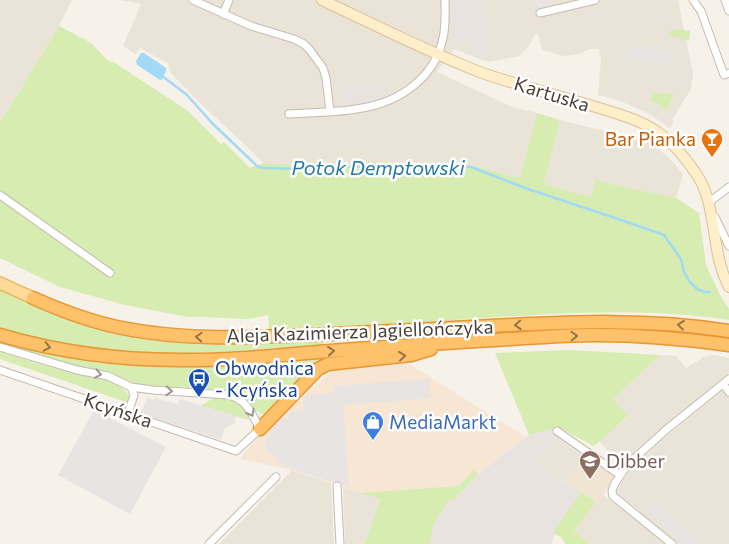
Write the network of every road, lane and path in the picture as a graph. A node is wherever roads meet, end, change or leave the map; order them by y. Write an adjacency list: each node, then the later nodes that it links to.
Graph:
1 (193, 0): 10 (street)
2 (229, 0): 10 (street)
3 (322, 0): 11 (street, Kartuska)
4 (445, 0): 11 (street)
5 (595, 0): 9 (street)
6 (693, 0): 12 (street)
7 (725, 0): 8 (street)
8 (729, 11)
9 (540, 13)
10 (223, 14): 13 (street)
11 (437, 54): 13 (street); 17 (street, Kartuska)
12 (729, 73)
13 (330, 111): 14 (street)
14 (289, 114)
15 (729, 187): 17 (street)
16 (0, 195): 19 (street)
17 (708, 203): 18 (street, Kartuska); 21 (street)
18 (729, 246)
19 (110, 274)
20 (0, 283): 22 (main road, Aleja Kazimierza Jagiellończyka)
21 (729, 287)
22 (33, 298): 23 (highway, Aleja Kazimierza Jagiellończyka, one-way to 22)
23 (729, 331)
24 (0, 335): 25 (highway, Aleja Kazimierza Jagiellończyka, one-way to 25)
25 (455, 342): 26 (highway, Aleja Kazimierza Jagiellończyka, one-way to 26); 34 (highway, one-way to 25)
26 (729, 345)
27 (0, 347): 31 (street, one-way to 31)
28 (0, 370): 33 (street, Kcyńska)
29 (729, 379): 30 (street)
30 (723, 384): 32 (street); 36 (street)
31 (132, 387): 33 (street); 34 (street, one-way to 34)
32 (729, 392)
33 (128, 413): 34 (street, Kcyńska)
34 (260, 428)
35 (556, 431): 36 (street)
36 (620, 475): 41 (street)
37 (276, 477): 39 (street)
38 (337, 486): 40 (street)
39 (209, 544)
40 (340, 544)
41 (672, 544)

